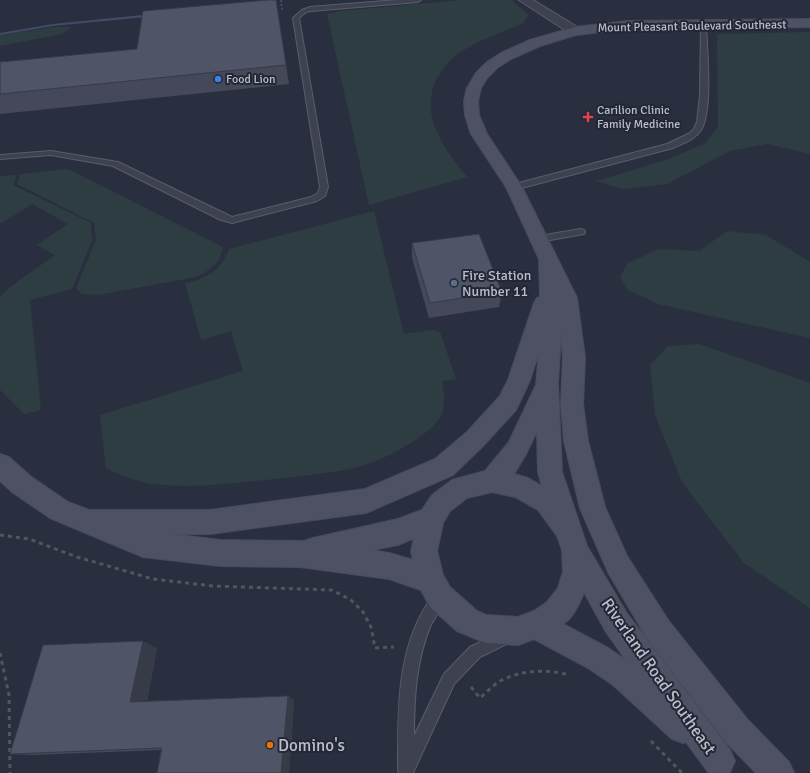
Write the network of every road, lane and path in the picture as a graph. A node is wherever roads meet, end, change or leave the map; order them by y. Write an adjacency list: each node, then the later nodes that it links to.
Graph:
1 (281, 0): 4 (path)
2 (418, 0): 8 (lane)
3 (525, 0): 7 (street)
4 (282, 11)
5 (810, 23): 6 (main road, Mount Pleasant Boulevard Southeast)
6 (703, 25): 7 (main road, Mount Pleasant Boulevard Southeast); 9 (lane)
7 (574, 31): 9 (main road, Riverland Road Southeast)
8 (0, 157)
9 (514, 187): 11 (main road, Riverland Road Southeast)
10 (581, 232): 11 (lane)
11 (543, 249): 12 (main road, Riverland Road Southeast); 32 (main road)
12 (549, 288): 13 (main road, Riverland Road Southeast); 17 (main road)
13 (547, 384): 15 (main road, Riverland Road Southeast); 19 (main road, Riverland Road Southeast)
14 (0, 465): 17 (main road)
15 (492, 481): 16 (main road); 19 (main road)
16 (431, 520): 20 (main road); 21 (main road)
17 (89, 522): 20 (main road)
18 (0, 535): 24 (path)
19 (572, 539): 22 (main road); 28 (main road, Riverland Road Southeast)
20 (300, 554): 21 (main road)
21 (435, 588): 22 (main road); 24 (lane)
22 (527, 628): 26 (lane); 28 (main road, Riverland Road Southeast)
23 (0, 653): 30 (path)
24 (413, 658): 29 (lane)
25 (573, 676): 26 (path)
26 (449, 680): 29 (lane)
27 (650, 740): 31 (path)
28 (725, 767)
29 (406, 771)
30 (10, 773)
31 (682, 773)
32 (778, 773)

